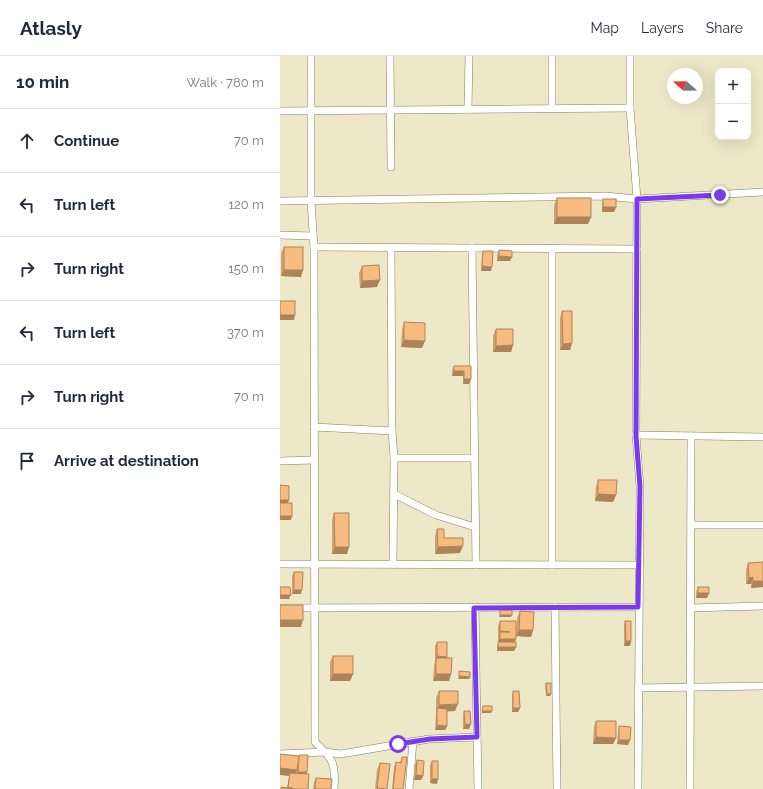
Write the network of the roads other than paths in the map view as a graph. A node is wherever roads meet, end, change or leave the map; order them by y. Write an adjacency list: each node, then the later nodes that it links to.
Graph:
1 (311, 56): 11 (street)
2 (390, 56): 9 (street)
3 (469, 56): 7 (street)
4 (552, 56): 8 (street)
5 (630, 56): 6 (street)
6 (630, 108): 8 (street); 14 (street)
7 (468, 109): 8 (street); 9 (street)
8 (552, 109)
9 (391, 110): 11 (street); 12 (street)
10 (280, 111): 11 (street)
11 (311, 111): 16 (street)
12 (391, 167)
13 (763, 192): 14 (street)
14 (637, 199): 16 (street); 23 (street)
15 (280, 201): 16 (street)
16 (311, 201): 18 (street)
17 (280, 235): 18 (street)
18 (312, 236): 19 (street)
19 (314, 247): 20 (street); 24 (street)
20 (391, 248): 21 (street); 25 (street)
21 (472, 248): 22 (street); 30 (street)
22 (552, 248): 23 (street); 41 (street)
23 (637, 249): 26 (street)
24 (314, 427): 25 (street); 31 (street)
25 (392, 431): 29 (street)
26 (636, 436): 27 (street); 42 (street)
27 (692, 436): 28 (street); 34 (street)
28 (763, 437)
29 (394, 458): 30 (street); 33 (street)
30 (475, 458): 36 (street)
31 (314, 460): 32 (street); 38 (street)
32 (280, 461)
33 (394, 494): 36 (street); 39 (street)
34 (691, 525): 35 (street); 49 (street)
35 (763, 525)
36 (475, 527): 40 (street)
37 (280, 564): 38 (street)
38 (314, 564): 39 (street); 47 (street)
39 (392, 564): 40 (street)
40 (476, 565): 41 (street)
41 (552, 565): 42 (street)
42 (638, 565): 45 (street)
43 (763, 606): 49 (street)
44 (555, 607): 45 (street); 48 (street); 60 (street)
45 (638, 607): 52 (street)
46 (280, 608): 47 (street)
47 (314, 608): 48 (street); 55 (street)
48 (474, 608): 53 (street)
49 (690, 608): 51 (street)
50 (763, 686): 51 (street)
51 (690, 687): 52 (street); 62 (street)
52 (638, 688): 61 (street)
53 (477, 737): 54 (street); 59 (street)
54 (413, 741): 55 (street); 58 (street)
55 (325, 752): 56 (street); 57 (street)
56 (280, 754)
57 (334, 789)
58 (409, 789)
59 (478, 789)
60 (556, 789)
61 (638, 789)
62 (690, 789)

